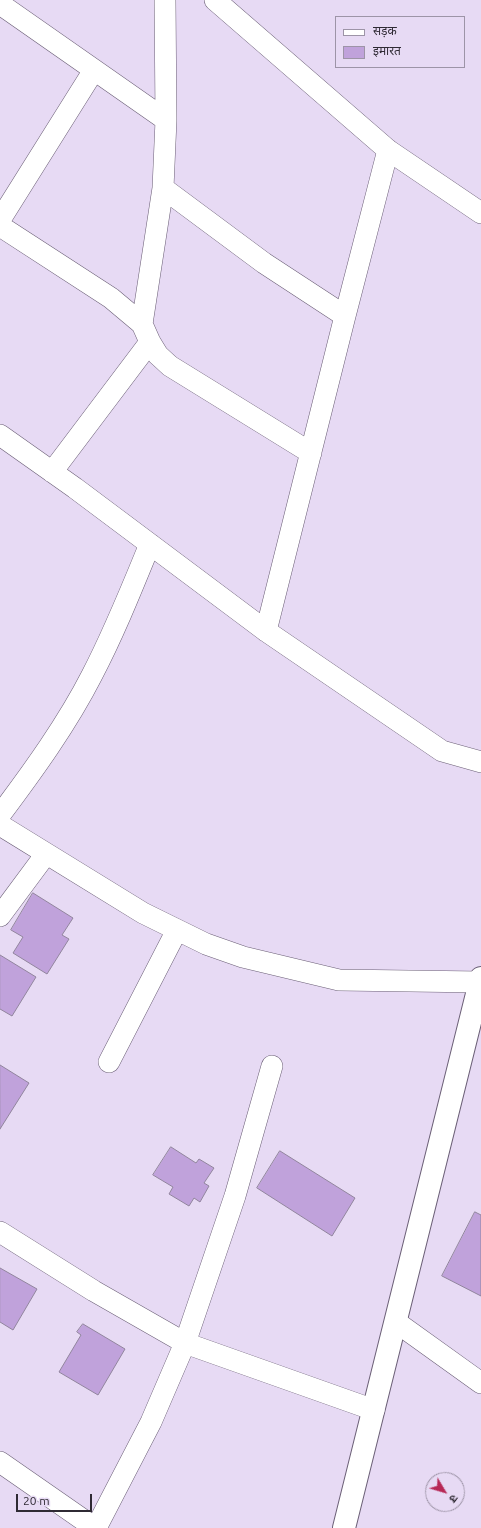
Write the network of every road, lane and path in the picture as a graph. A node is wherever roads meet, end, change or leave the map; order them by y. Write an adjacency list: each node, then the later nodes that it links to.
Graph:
1 (165, 0): 5 (street)
2 (215, 0): 6 (street)
3 (0, 4): 4 (street)
4 (94, 70): 5 (street); 9 (street)
5 (166, 120): 7 (street)
6 (388, 150): 8 (street); 11 (street)
7 (163, 188): 11 (street); 12 (street)
8 (481, 213)
9 (0, 220)
10 (0, 226): 12 (street)
11 (344, 316): 14 (street)
12 (146, 333): 14 (street); 15 (street)
13 (0, 435): 15 (street)
14 (311, 453): 17 (street)
15 (52, 472): 16 (street)
16 (150, 544): 17 (street); 19 (street)
17 (266, 631): 18 (street)
18 (481, 762)
19 (0, 815)
20 (0, 825): 21 (street)
21 (46, 854): 22 (street); 23 (street)
22 (0, 916)
23 (177, 930): 24 (street); 25 (street)
24 (480, 980): 28 (street)
25 (109, 1062)
26 (272, 1066): 29 (street)
27 (0, 1232): 29 (street)
28 (396, 1322): 30 (street); 31 (street)
29 (185, 1343): 31 (street); 33 (street)
30 (481, 1383)
31 (374, 1410): 34 (street)
32 (0, 1462): 33 (street)
33 (95, 1528)
34 (344, 1528)

